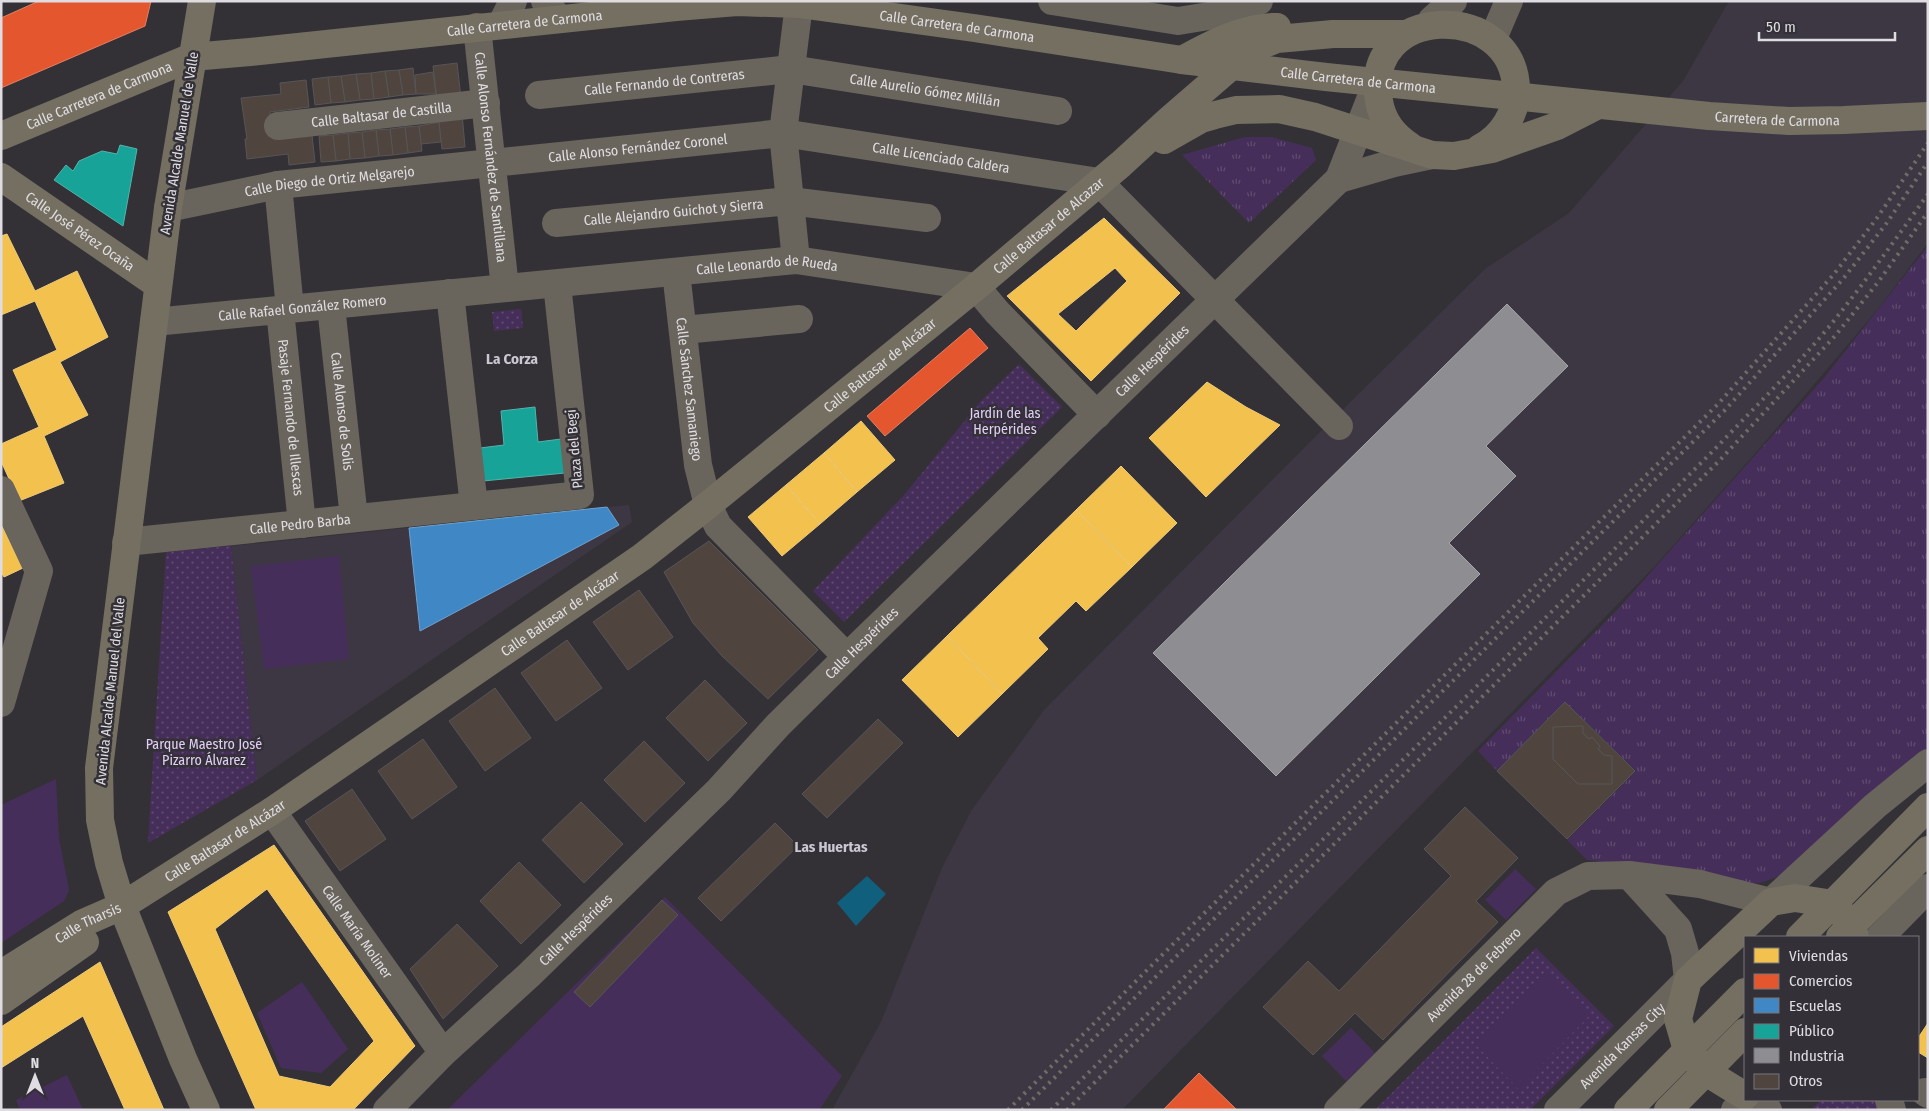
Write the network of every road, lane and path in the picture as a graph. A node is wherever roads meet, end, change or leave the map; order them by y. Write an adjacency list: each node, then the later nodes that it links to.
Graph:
1 (202, 1): 16 (main road, Avenida Alcalde Manuel de Valle)
2 (1052, 1): 8 (street)
3 (1259, 1): 8 (street)
4 (1265, 1): 12 (street)
5 (1453, 1): 11 (street)
6 (1509, 1): 15 (street)
7 (799, 4): 9 (main road, Calle Carretera de Carmona); 17 (main road, Calle Carretera de Carmona); 20 (street)
8 (1129, 8)
9 (552, 10): 10 (main road, Calle Carretera de Carmona)
10 (497, 18): 16 (main road, Calle Carretera de Carmona); 25 (street, Calle Alonso Fernández de Santillana)
11 (1432, 20): 14 (main road); 15 (main road)
12 (1274, 27): 13 (main road); 17 (main road)
13 (1333, 34): 14 (main road); 18 (main road)
14 (1404, 34): 22 (main road)
15 (1494, 36): 19 (main road)
16 (192, 57): 35 (main road, Calle Carretera de Carmona); 45 (main road, Avenida Alcalde Manuel de Valle)
17 (1182, 60): 18 (main road, Calle Carretera de Carmona)
18 (1232, 66): 21 (main road, Calle Carretera de Carmona); 39 (main road)
19 (1513, 66): 24 (main road); 26 (main road)
20 (791, 70): 23 (street, Calle Fernando de Contreras); 28 (street, Calle Aurelio Gómez Millán); 34 (street)
21 (1326, 77): 22 (main road, Calle Carretera de Carmona); 31 (street)
22 (1378, 82): 24 (main road, Calle Carretera de Carmona); 31 (street); 33 (main road)
23 (539, 95)
24 (1516, 97): 26 (main road, Calle Carretera de Carmona); 36 (main road)
25 (486, 103): 32 (street, Calle Baltasar de Castilla); 38 (street, Calle Alonso Fernández de Santillana)
26 (1592, 104): 27 (main road, Calle Carretera de Carmona); 36 (main road)
27 (1627, 109): 29 (main road, Carretera de Carmona)
28 (1058, 111)
29 (1928, 116)
30 (1315, 117): 31 (main road); 39 (main road); 41 (street)
31 (1362, 120): 33 (street); 37 (main road); 41 (street)
32 (278, 126)
33 (1390, 127): 37 (main road)
34 (783, 133): 38 (street, Calle Alonso Fernández Coronel); 42 (street, Calle Licenciado Caldera); 44 (street)
35 (1, 136)
36 (1470, 153): 37 (main road)
37 (1432, 155): 41 (street)
38 (492, 163): 43 (street, Calle Diego de Ortiz Melgarejo); 52 (street, Calle Alonso Fernández de Santillana)
39 (1121, 164): 42 (main road, Calle Baltasar de Alcazar)
40 (1, 177): 51 (main road, Calle José Pérez Ocaña)
41 (1338, 179): 55 (street, Calle Hespérides)
42 (1099, 182): 53 (main road, Calle Baltasar de Alcazar); 55 (street)
43 (278, 185): 45 (street, Calle Diego de Ortiz Melgarejo); 57 (street, Pasaje Fernando de Illescas)
44 (790, 201): 46 (street, Calle Alejandro Guichot y Sierra); 47 (street, Calle Alejandro Guichot y Sierra); 48 (street)
45 (168, 208): 51 (main road, Avenida Alcalde Manuel de Valle)
46 (928, 218)
47 (556, 223)
48 (796, 260): 49 (street, Calle Leonardo de Rueda); 53 (street, Calle Leonardo de Rueda)
49 (676, 272): 50 (street, Calle Leonardo de Rueda); 60 (street, Calle Sánchez Samaniego)
50 (557, 284): 52 (street); 65 (street, Plaza del Begi)
51 (158, 285): 59 (main road, Avenida Alcalde Manuel del Valle)
52 (505, 288): 54 (street)
53 (976, 288): 61 (street); 64 (main road, Calle Baltasar de Alcázar)
54 (450, 293): 56 (street, Calle Rafael González Romero); 65 (street)
55 (1214, 300): 61 (street, Calle Hespérides); 62 (street)
56 (331, 306): 57 (street, Calle Rafael González Romero); 66 (street, Calle Alonso de Solis)
57 (285, 310): 59 (street, Calle Rafael González Romero); 67 (street, Pasaje Fernando de Illescas)
58 (799, 319): 60 (street)
59 (154, 322): 68 (main road, Avenida Alcalde Manuel del Valle)
60 (683, 330): 64 (street, Calle Sánchez Samaniego)
61 (1096, 415): 69 (street, Calle Hespérides)
62 (1339, 426)
63 (1, 490): 70 (street)
64 (708, 505): 69 (street, Calle Sánchez Samaniego); 73 (main road, Calle Baltasar de Alcázar)
65 (474, 506): 66 (street, Calle Pedro Barba)
66 (354, 518): 67 (street, Calle Pedro Barba)
67 (302, 524): 68 (street, Calle Pedro Barba)
68 (126, 542): 79 (main road, Avenida Alcalde Manuel del Valle)
69 (847, 657): 90 (street, Calle Hespérides)
70 (1, 702)
71 (1928, 764): 77 (street)
72 (1928, 806): 78 (main road)
73 (272, 811): 79 (main road, Calle Baltasar de Alcázar); 90 (street, Calle María Moliner)
74 (1928, 850): 81 (main road)
75 (1629, 875): 77 (street, Avenida 28 de Febrero); 85 (street); 97 (street, Avenida 28 de Febrero)
76 (1928, 888): 80 (street)
77 (1771, 902): 78 (main road); 85 (main road)
78 (1833, 904): 81 (main road); 82 (main road)
79 (122, 906): 84 (main road, Calle Tharsis); 87 (main road, Calle Tharsis); 95 (main road, Avenida Alcalde Manuel del Valle)
80 (1918, 914): 83 (street)
81 (1849, 933)
82 (1801, 936)
83 (1882, 936)
84 (1, 974)
85 (1688, 980): 89 (main road); 98 (street, Avenida Kansas City)
86 (1744, 993): 89 (main road)
87 (1, 1001)
88 (1744, 1033): 91 (main road)
89 (1687, 1050): 91 (main road); 99 (main road)
90 (443, 1053): 96 (street, Calle Hespérides)
91 (1706, 1072): 92 (main road); 100 (main road)
92 (1744, 1095)
93 (1750, 1101): 101 (street)
94 (1754, 1101): 102 (street)
95 (206, 1110)
96 (387, 1110)
97 (1338, 1110)
98 (1558, 1110)
99 (1628, 1110)
100 (1668, 1110)
101 (1735, 1110)
102 (1768, 1110)

